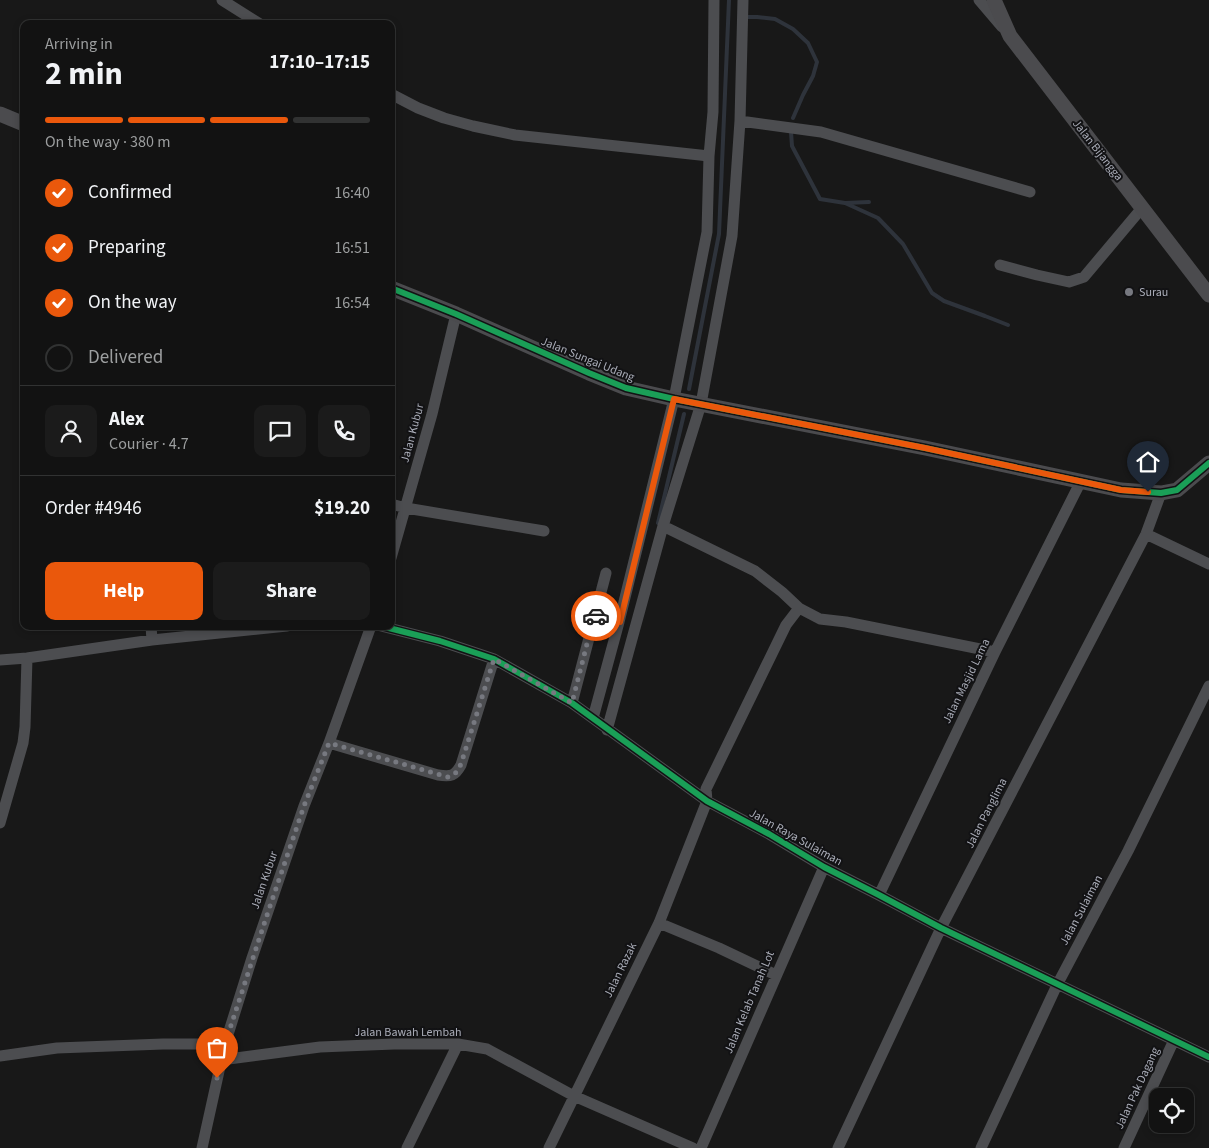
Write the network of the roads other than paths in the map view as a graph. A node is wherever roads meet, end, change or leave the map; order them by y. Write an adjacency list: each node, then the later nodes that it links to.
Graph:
1 (222, 0): 6 (street)
2 (714, 0): 12 (street)
3 (743, 0): 10 (street)
4 (979, 0): 7 (street)
5 (994, 0): 7 (street, Jalan Bijangga)
6 (254, 20)
7 (1010, 36): 14 (street, Jalan Bijangga)
8 (395, 96): 12 (street)
9 (0, 114): 11 (street)
10 (740, 121): 13 (street); 20 (street)
11 (20, 122)
12 (709, 156): 19 (street)
13 (1030, 192)
14 (1142, 208): 15 (street); 17 (street, Jalan Bijangga)
15 (1000, 265)
16 (395, 290): 18 (street, Jalan Sungai Udang)
17 (1209, 295)
18 (456, 314): 19 (street, Jalan Sungai Udang); 25 (street, Jalan Kubur)
19 (674, 399): 20 (street, Jalan Sungai Udang); 34 (street)
20 (700, 404): 22 (street, Jalan Sungai Udang); 26 (street)
21 (1209, 464): 23 (street, Jalan Sungai Udang)
22 (1081, 482): 23 (street, Jalan Sungai Udang); 40 (street, Jalan Masjid Lama)
23 (1161, 493): 28 (street, Jalan Panglima)
24 (395, 505): 25 (street)
25 (406, 508): 27 (street); 29 (street, Jalan Kubur)
26 (662, 526): 32 (street); 47 (street)
27 (544, 531)
28 (1146, 534): 30 (street); 54 (street, Jalan Panglima)
29 (395, 545)
30 (1209, 564)
31 (606, 572): 33 (street)
32 (799, 608): 40 (street); 49 (street, Jalan Razak)
33 (594, 616): 34 (street); 45 (street)
34 (620, 622): 46 (street)
35 (395, 629): 42 (street, Jalan Raya Sulaiman)
36 (151, 630): 39 (street)
37 (248, 630): 39 (street)
38 (370, 630): 48 (street, Jalan Kubur)
39 (152, 640): 41 (street)
40 (995, 652): 52 (street, Jalan Masjid Lama)
41 (27, 658): 43 (street); 50 (street)
42 (494, 659): 45 (street, Jalan Raya Sulaiman); 48 (street)
43 (0, 660)
44 (1209, 686): 56 (street, Jalan Sulaiman)
45 (572, 703): 46 (street, Jalan Raya Sulaiman)
46 (593, 718): 47 (street, Jalan Raya Sulaiman)
47 (607, 730): 49 (street, Jalan Raya Sulaiman)
48 (329, 743): 58 (street, Jalan Kubur)
49 (707, 801): 51 (street, Jalan Raya Sulaiman); 53 (street, Jalan Razak)
50 (0, 823)
51 (824, 867): 52 (street, Jalan Raya Sulaiman); 55 (street, Jalan Kelab Tanah Lot)
52 (879, 894): 54 (street, Jalan Raya Sulaiman)
53 (659, 922): 55 (street); 63 (street, Jalan Razak)
54 (941, 928): 56 (street, Jalan Raya Sulaiman); 69 (street, Jalan Panglima)
55 (776, 975): 68 (street, Jalan Kelab Tanah Lot)
56 (1057, 985): 57 (street, Jalan Raya Sulaiman); 70 (street, Jalan Sulaiman)
57 (1174, 1040): 61 (street, Jalan Raya Sulaiman); 71 (street, Jalan Pak Dagang)
58 (225, 1044): 60 (street); 62 (street, Jalan Kubur)
59 (458, 1044): 62 (street, Jalan Bawah Lembah); 63 (street, Jalan Bawah Lembah); 65 (street)
60 (0, 1056)
61 (1209, 1057)
62 (221, 1060): 64 (street, Jalan Kubur)
63 (574, 1096): 66 (street, Jalan Razak); 67 (street, Jalan Bawah Lembah)
64 (202, 1148)
65 (407, 1148)
66 (549, 1148)
67 (693, 1148)
68 (701, 1148)
69 (838, 1148)
70 (981, 1148)
71 (1124, 1148)

